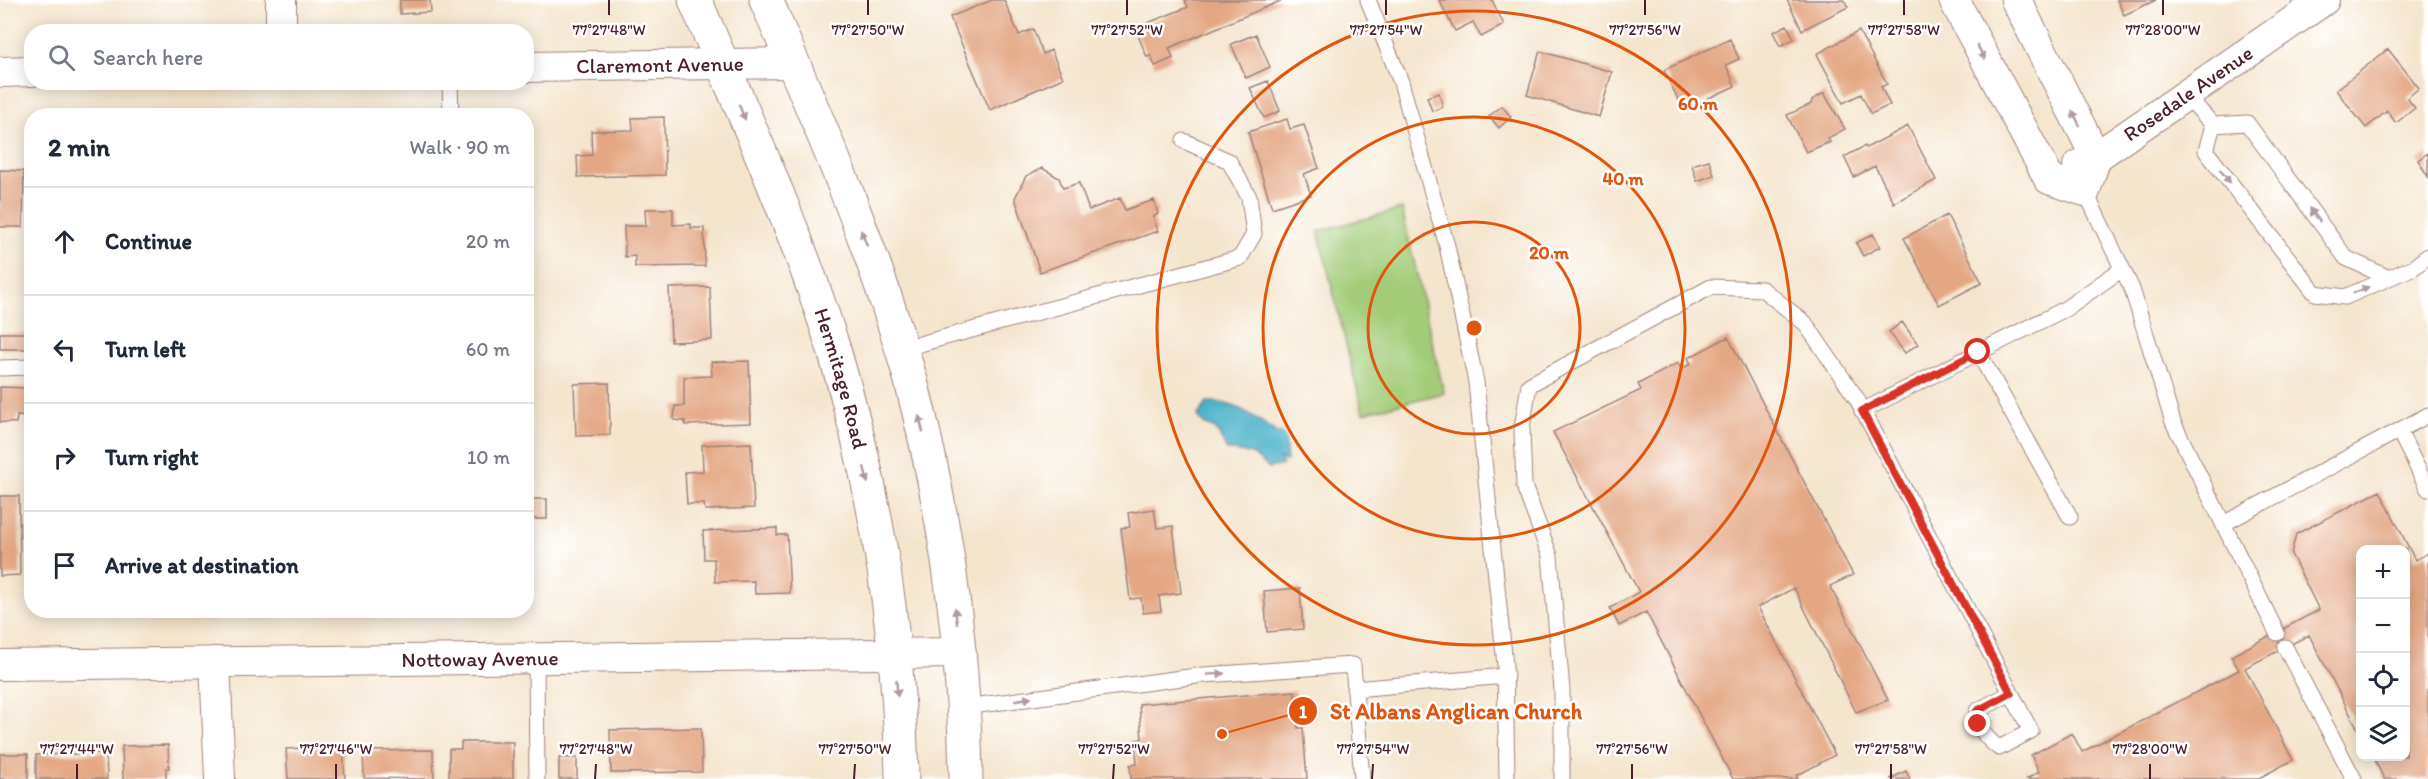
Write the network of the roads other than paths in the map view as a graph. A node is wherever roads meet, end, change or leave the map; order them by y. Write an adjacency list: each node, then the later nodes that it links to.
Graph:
1 (281, 0): 8 (street)
2 (694, 0): 10 (main road, Hermitage Road)
3 (766, 0): 9 (main road)
4 (1368, 0): 42 (lane)
5 (1954, 0): 20 (street, one-way to 20)
6 (2016, 0): 19 (street, one-way to 6)
7 (2324, 0): 15 (street, Rosedale Avenue)
8 (282, 24)
9 (793, 63): 10 (street, Claremont Avenue); 25 (main road, one-way to 9)
10 (722, 64): 11 (street, Claremont Avenue); 38 (main road, Hermitage Road, one-way to 38)
11 (534, 67)
12 (24, 71): 13 (street)
13 (0, 72)
14 (450, 90): 16 (lane)
15 (2186, 95): 17 (lane); 19 (street, Rosedale Avenue)
16 (451, 108)
17 (2213, 125): 24 (lane, one-way to 17); 24 (lane, one-way to 24)
18 (1184, 141): 25 (lane)
19 (2096, 158): 20 (street, Rosedale Avenue); 21 (street)
20 (2049, 180): 21 (street)
21 (2085, 191): 23 (lane)
22 (2428, 256): 24 (lane)
23 (2122, 269): 26 (lane); 34 (lane)
24 (2389, 278)
25 (901, 349): 37 (main road, one-way to 25)
26 (1978, 352): 29 (lane); 33 (lane)
27 (24, 367): 28 (lane)
28 (0, 368)
29 (1862, 411): 44 (lane); 52 (lane)
30 (2428, 415): 31 (lane)
31 (2399, 430): 32 (lane); 34 (lane)
32 (2428, 489)
33 (2070, 517)
34 (2223, 524): 35 (lane)
35 (2277, 633)
36 (2285, 647): 53 (lane)
37 (961, 653): 38 (street, Nottoway Avenue); 45 (main road)
38 (894, 654): 39 (street, Nottoway Avenue); 48 (main road, Hermitage Road, one-way to 48)
39 (536, 657): 40 (street, Nottoway Avenue); 47 (lane)
40 (215, 662): 41 (street, Nottoway Avenue); 46 (street)
41 (0, 665)
42 (1506, 676): 43 (lane); 51 (lane)
43 (1354, 689): 45 (lane, one-way to 43); 50 (lane)
44 (2011, 693)
45 (965, 707): 49 (main road)
46 (220, 779)
47 (537, 779)
48 (902, 779)
49 (966, 779)
50 (1362, 779)
51 (1507, 779)
52 (1562, 779)
53 (2354, 779)

